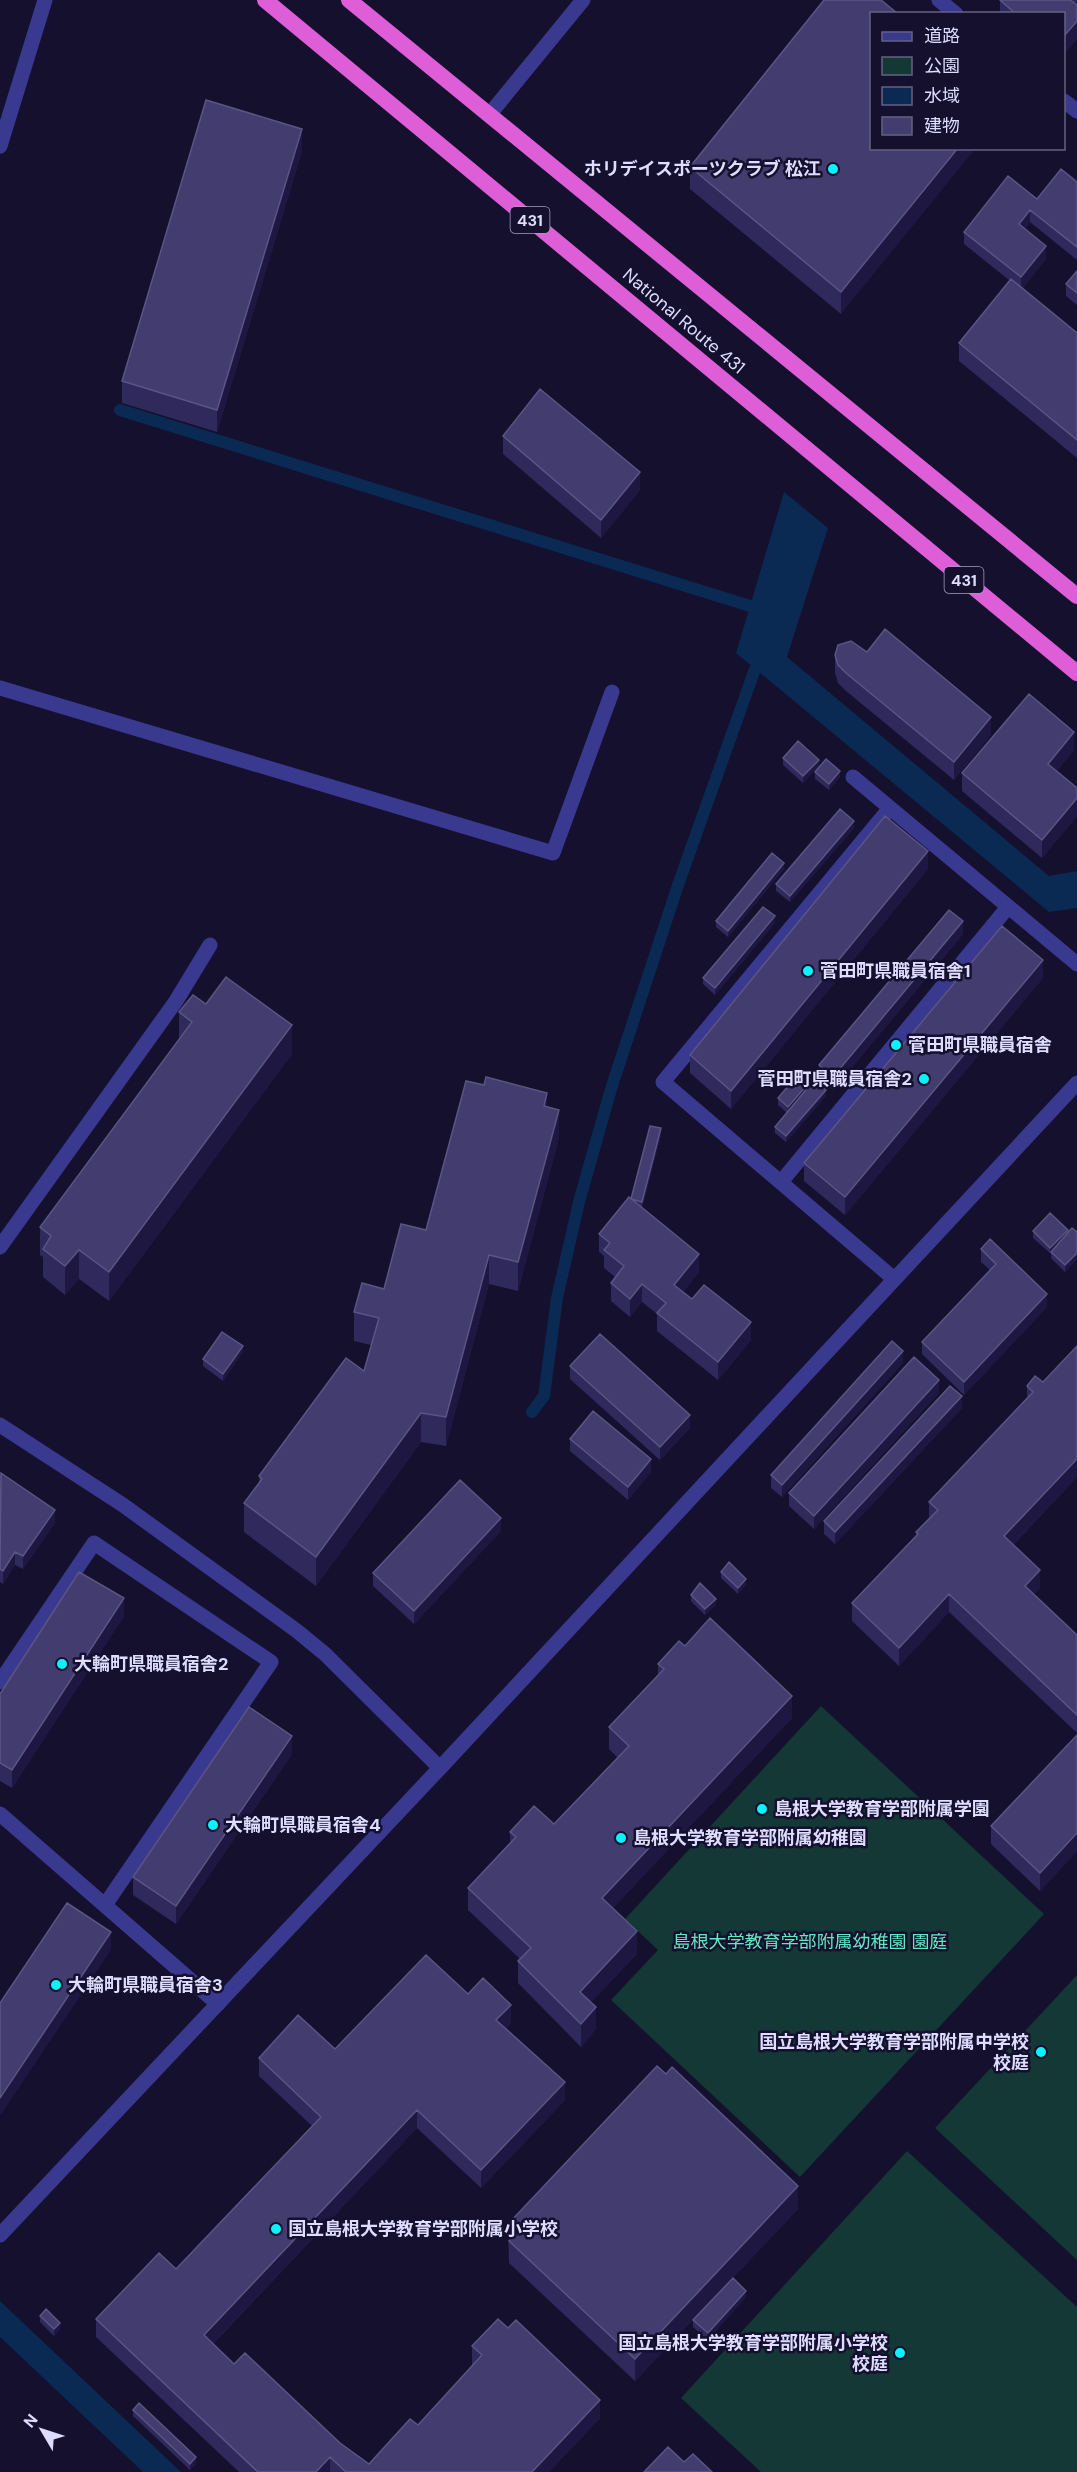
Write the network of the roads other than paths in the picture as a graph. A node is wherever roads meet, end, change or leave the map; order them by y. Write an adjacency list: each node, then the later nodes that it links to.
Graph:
1 (45, 0): 10 (street)
2 (265, 0): 12 (highway, National Route 431 / 431)
3 (349, 0): 9 (highway, National Route 431)
4 (584, 0): 9 (street)
5 (939, 0): 6 (street)
6 (954, 12)
7 (1065, 102): 8 (street)
8 (1077, 111)
9 (489, 115): 11 (highway, National Route 431)
10 (0, 146)
11 (1077, 596)
12 (1077, 673)
13 (0, 688): 14 (street)
14 (612, 692)
15 (853, 777): 16 (street)
16 (890, 808): 17 (street); 21 (street)
17 (1008, 907): 19 (street); 21 (street)
18 (210, 945): 22 (street)
19 (1077, 964)
20 (1077, 1083): 23 (street)
21 (781, 1182): 23 (street)
22 (0, 1247)
23 (893, 1278): 26 (street)
24 (0, 1425): 26 (street)
25 (0, 1682): 28 (street)
26 (440, 1768): 29 (street)
27 (3, 1823): 28 (street)
28 (105, 1905): 29 (street)
29 (218, 2004): 30 (street)
30 (0, 2235)

